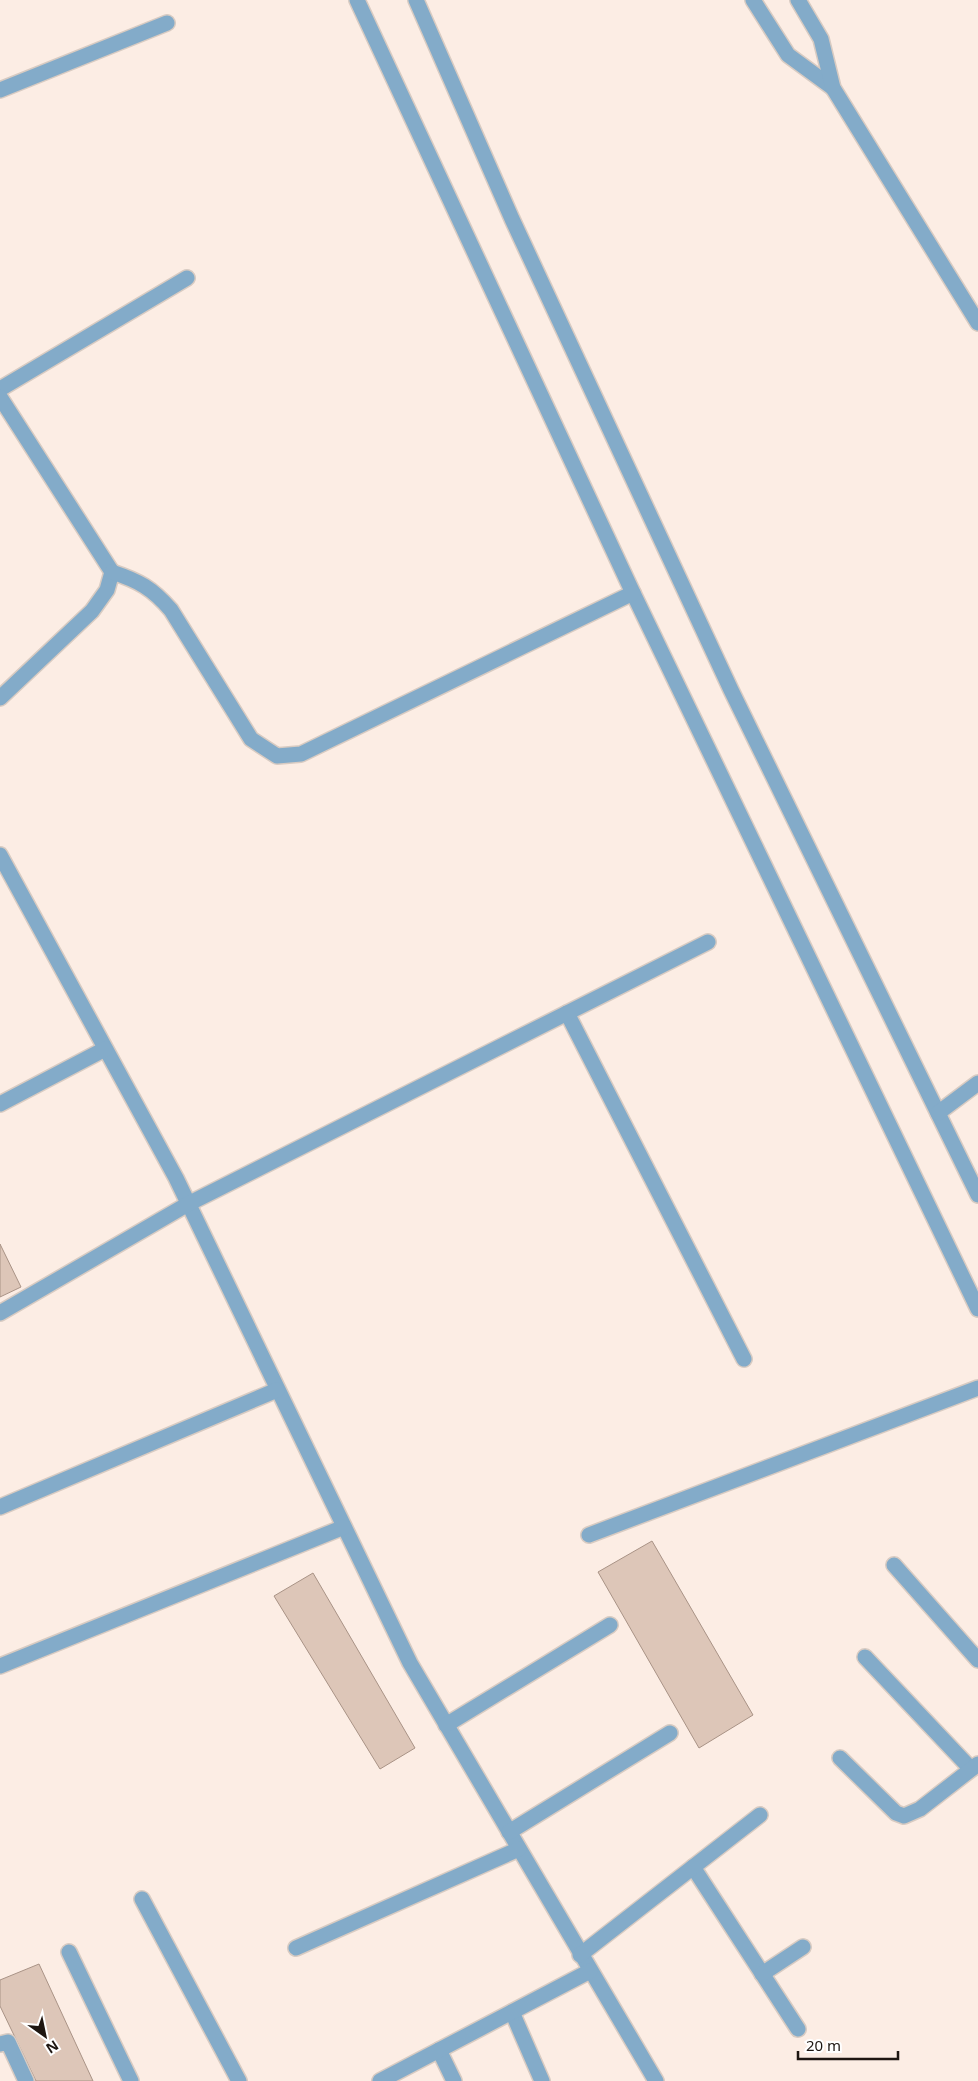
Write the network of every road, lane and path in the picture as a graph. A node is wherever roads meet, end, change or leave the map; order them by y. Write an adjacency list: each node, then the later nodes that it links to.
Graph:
1 (357, 0): 13 (street)
2 (416, 0): 21 (street)
3 (753, 0): 6 (street)
4 (798, 0): 6 (street)
5 (168, 23): 7 (street)
6 (833, 88): 9 (street)
7 (0, 90)
8 (187, 278): 10 (street)
9 (978, 324)
10 (0, 389)
11 (0, 397): 12 (street)
12 (112, 572): 13 (street); 14 (street)
13 (633, 593): 24 (street)
14 (0, 698)
15 (0, 855): 18 (street)
16 (708, 942): 17 (street)
17 (567, 1013): 23 (street); 26 (street)
18 (106, 1050): 20 (street); 23 (street)
19 (978, 1083): 21 (street)
20 (0, 1104)
21 (938, 1113): 22 (street)
22 (978, 1195)
23 (188, 1204): 25 (street); 28 (street)
24 (978, 1310)
25 (0, 1314)
26 (744, 1359)
27 (978, 1388): 31 (street)
28 (277, 1390): 29 (street); 30 (street)
29 (0, 1507)
30 (344, 1527): 36 (street); 37 (street)
31 (589, 1535)
32 (894, 1565): 35 (street)
33 (610, 1625): 37 (street)
34 (865, 1657): 40 (street)
35 (978, 1660)
36 (0, 1666)
37 (446, 1725): 42 (street)
38 (670, 1733): 42 (street)
39 (840, 1758): 40 (street)
40 (974, 1766)
41 (760, 1816): 44 (street)
42 (509, 1832): 43 (street)
43 (519, 1849): 47 (street); 49 (street)
44 (692, 1867): 49 (street); 51 (street)
45 (142, 1899): 58 (street)
46 (803, 1947): 51 (street)
47 (296, 1948)
48 (69, 1952): 57 (street)
49 (580, 1954): 50 (street)
50 (590, 1971): 52 (street); 62 (street)
51 (762, 1974): 53 (street)
52 (512, 2012): 55 (street); 61 (street)
53 (798, 2029)
54 (0, 2044): 56 (street)
55 (439, 2050): 59 (street); 60 (street)
56 (26, 2081)
57 (132, 2081)
58 (239, 2081)
59 (380, 2081)
60 (454, 2081)
61 (542, 2081)
62 (656, 2081)

